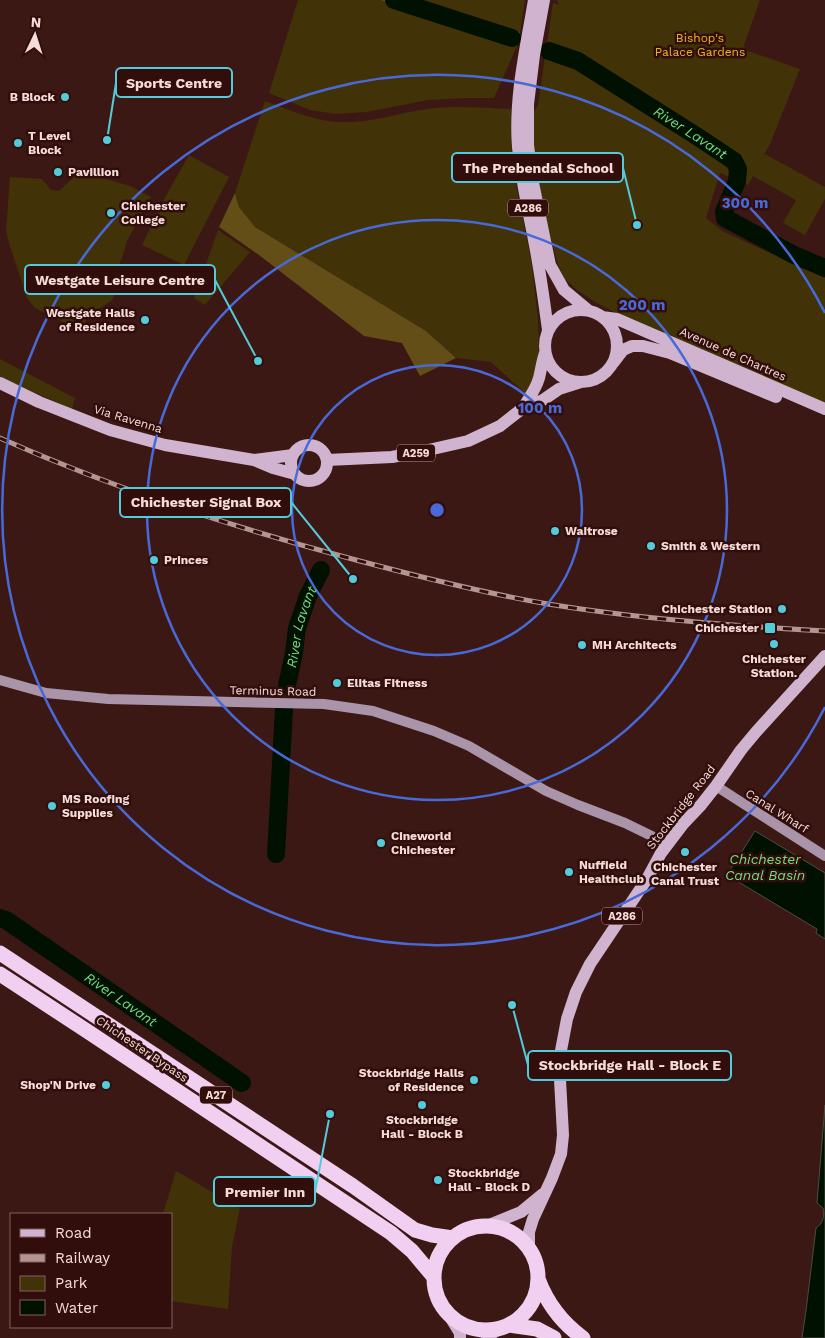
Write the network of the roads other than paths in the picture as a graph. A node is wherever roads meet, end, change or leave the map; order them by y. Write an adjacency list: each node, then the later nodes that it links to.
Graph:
1 (534, 0): 5 (main road, A286)
2 (544, 0): 3 (main road, A286)
3 (588, 310): 4 (main road); 5 (main road)
4 (602, 317): 7 (main road); 11 (main road, Avenue de Chartres)
5 (548, 330): 6 (main road)
6 (546, 353): 8 (main road); 10 (main road, A259)
7 (613, 363): 8 (main road); 12 (main road, Avenue de Chartres)
8 (582, 382): 10 (main road, A259)
9 (0, 383): 14 (main road, Via Ravenna)
10 (523, 408): 15 (main road, A259)
11 (825, 409)
12 (825, 418)
13 (293, 455): 14 (main road, Via Ravenna); 15 (main road); 16 (main road)
14 (254, 460): 16 (main road, Via Ravenna)
15 (327, 460): 16 (main road)
16 (295, 474)
17 (825, 656): 19 (main road, Stockbridge Road)
18 (0, 680): 20 (street, Terminus Road)
19 (716, 786): 20 (main road, Stockbridge Road / A286); 21 (street, Canal Wharf)
20 (668, 844): 25 (main road, Stockbridge Road / A286)
21 (825, 856)
22 (0, 953): 24 (highway, Chichester Bypass / A27)
23 (0, 974): 29 (highway, Chichester Bypass / A27)
24 (353, 1186): 26 (highway, Chichester Bypass / A27); 27 (highway, Chichester Bypass / A27)
25 (544, 1193): 26 (main road, Stockbridge Road / A286); 28 (main road, Stockbridge Road / A286)
26 (495, 1223): 27 (highway); 28 (highway)
27 (453, 1238): 29 (highway)
28 (529, 1248): 30 (highway)
29 (433, 1276): 31 (highway)
30 (538, 1280): 32 (highway); 36 (highway)
31 (449, 1315): 32 (highway); 33 (main road)
32 (504, 1326): 34 (main road); 35 (highway)
33 (460, 1338)
34 (487, 1338)
35 (554, 1338)
36 (583, 1338)

